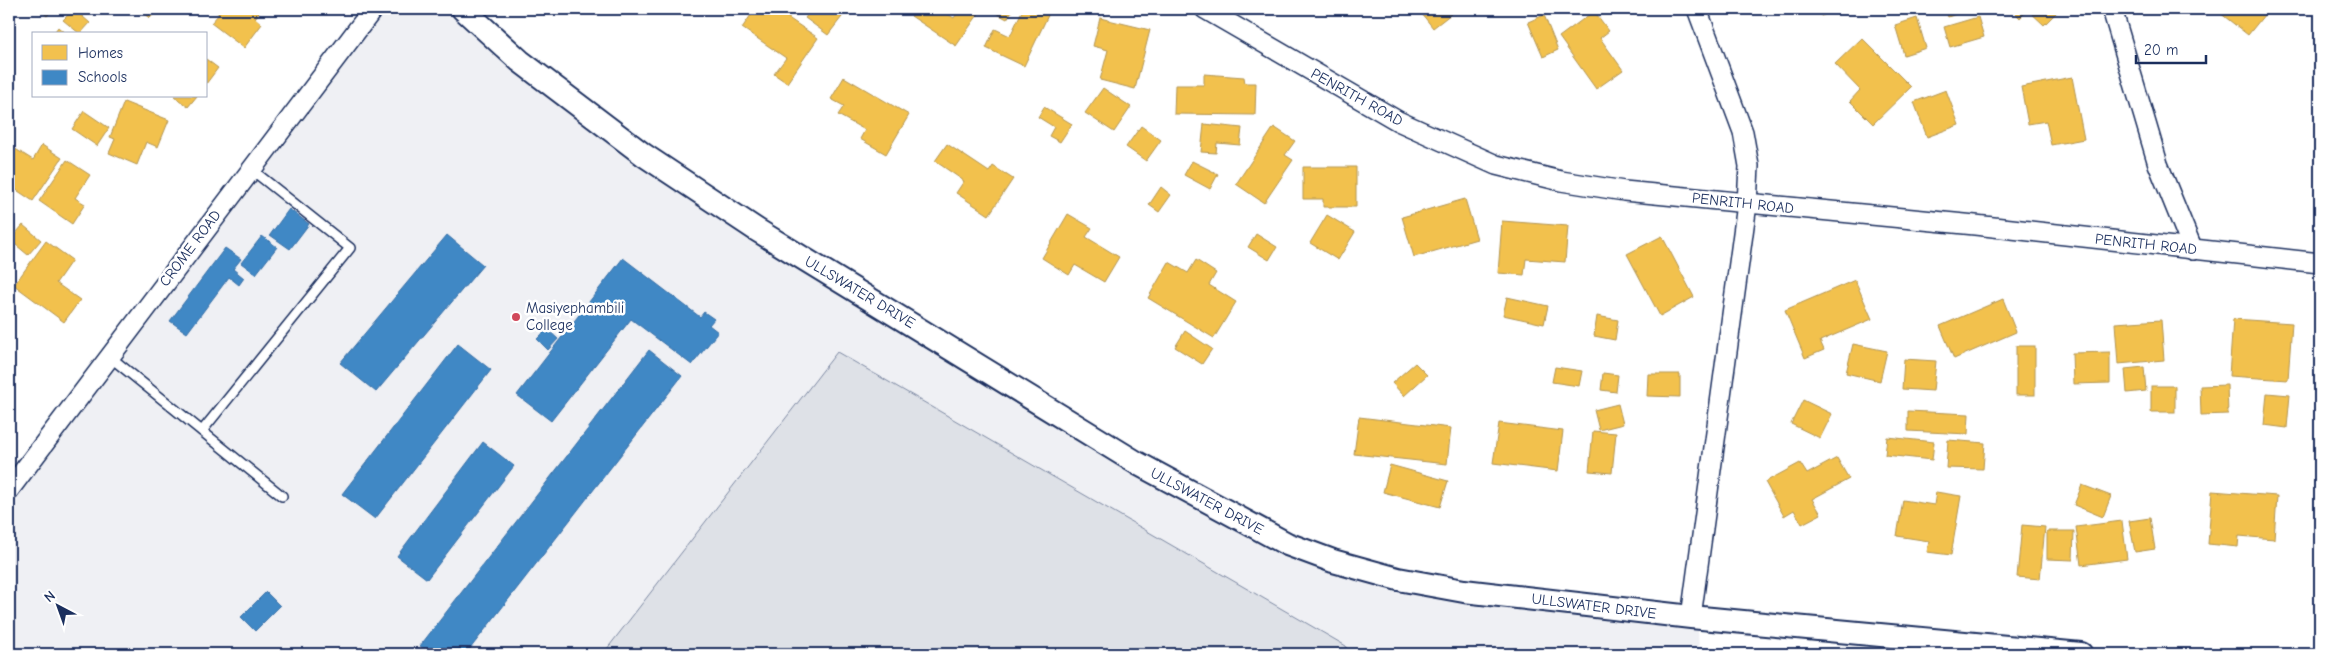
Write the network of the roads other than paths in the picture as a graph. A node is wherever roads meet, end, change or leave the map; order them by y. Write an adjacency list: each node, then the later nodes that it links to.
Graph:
1 (374, 9): 6 (street, CROME ROAD)
2 (463, 9): 14 (street, ULLSWATER DRIVE)
3 (1205, 9): 7 (street, PENRITH ROAD)
4 (1697, 9): 7 (street)
5 (2112, 9): 8 (street)
6 (250, 169): 10 (street, CROME ROAD); 11 (lane)
7 (1747, 204): 8 (street, PENRITH ROAD); 14 (street)
8 (2193, 250): 9 (street, PENRITH ROAD)
9 (2320, 263)
10 (110, 356): 11 (lane); 12 (street, CROME ROAD)
11 (202, 431): 13 (lane)
12 (9, 490)
13 (282, 496)
14 (1691, 617): 15 (street, ULLSWATER DRIVE)
15 (2080, 654)

